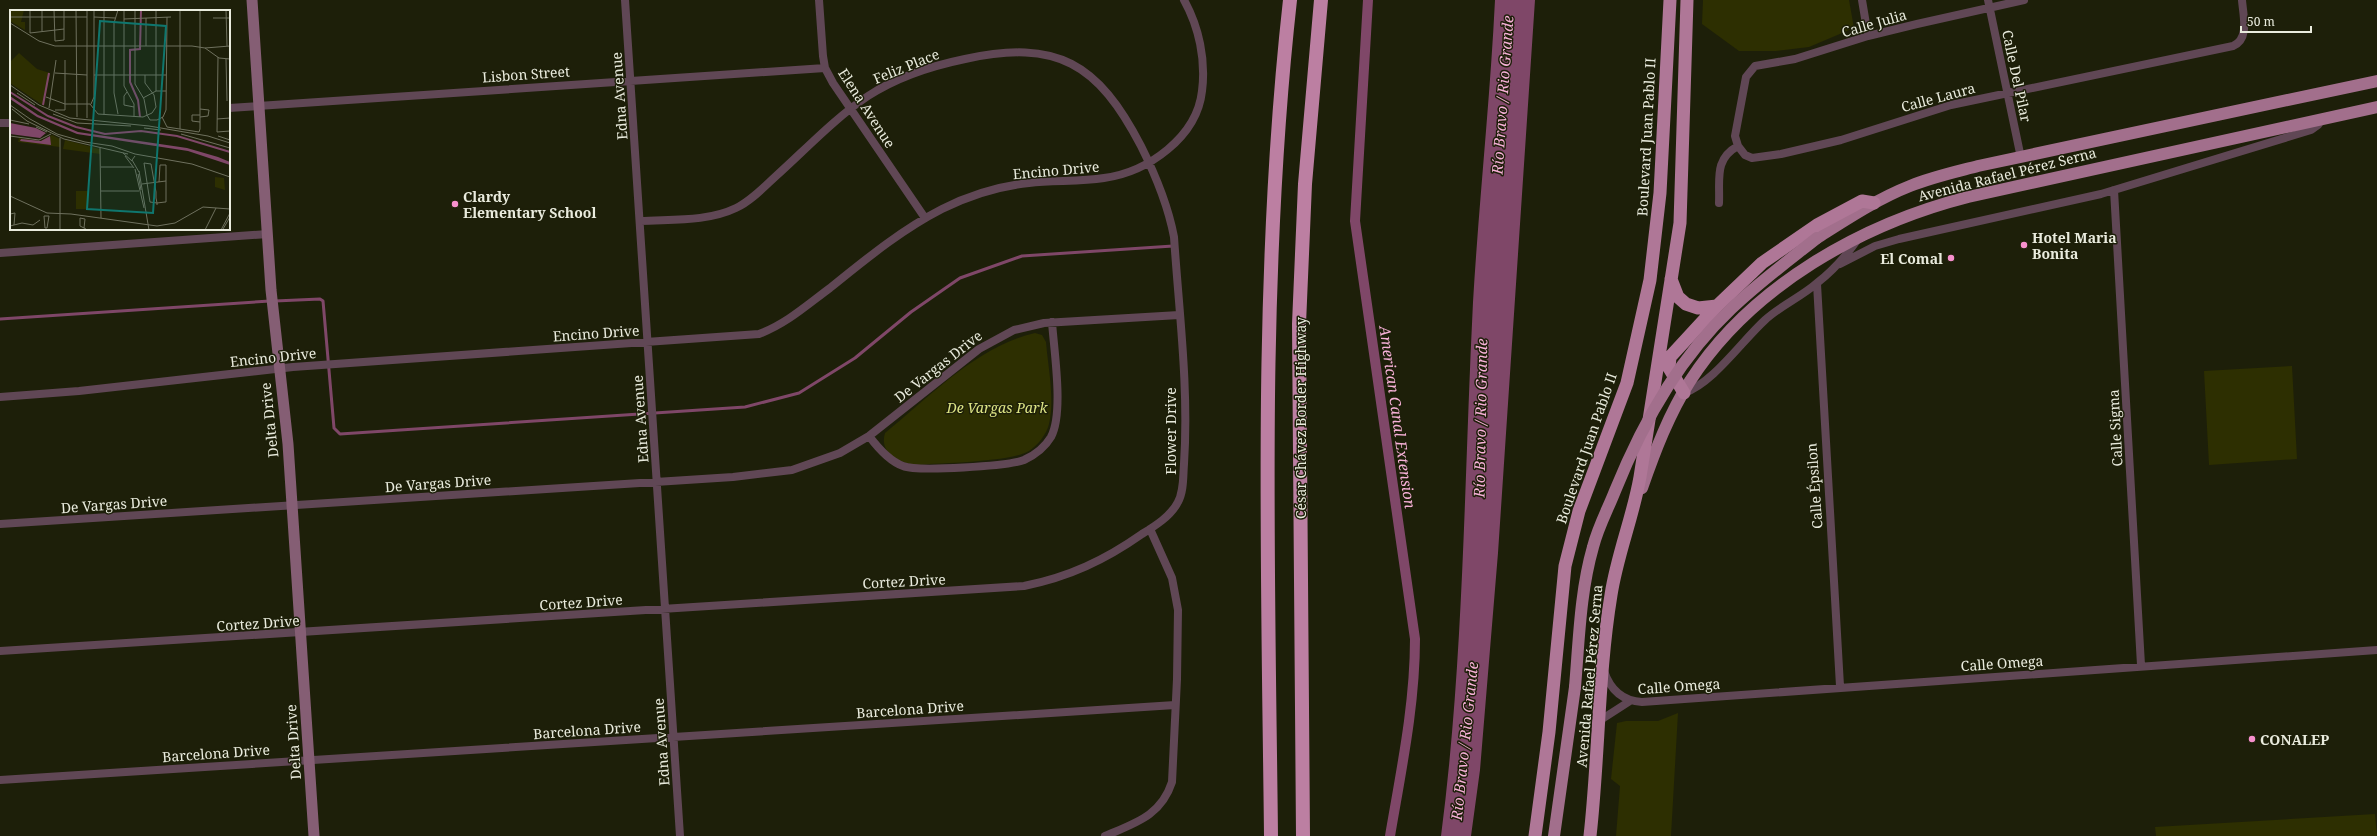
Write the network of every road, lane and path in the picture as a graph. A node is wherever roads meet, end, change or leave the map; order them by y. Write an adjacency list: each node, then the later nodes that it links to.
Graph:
1 (252, 0): 18 (main road, Delta Drive)
2 (624, 0): 15 (street, Edna Avenue)
3 (819, 0): 14 (street, Elena Avenue)
4 (1184, 0): 27 (street)
5 (1290, 0): 68 (highway)
6 (1321, 0): 69 (highway, César Chávez Border Highway)
7 (1670, 0): 70 (highway, Boulevard Juan Pablo II)
8 (1687, 0): 37 (highway)
9 (1862, 0): 13 (street)
10 (2024, 0): 12 (street, Calle Julia)
11 (2242, 0): 17 (street, Calle Laura)
12 (1989, 4): 13 (street, Calle Julia); 17 (street, Calle Del Pilar)
13 (1868, 36): 25 (street, Calle Julia)
14 (825, 68): 15 (street, Lisbon Street); 21 (street, Elena Avenue)
15 (631, 80): 18 (street, Lisbon Street); 32 (street, Edna Avenue)
16 (2377, 81): 26 (main road, Avenida Rafael Pérez Serna)
17 (2007, 93): 25 (street, Calle Laura); 26 (street, Calle Del Pilar)
18 (259, 106): 20 (street, Lisbon Street); 33 (main road, Delta Drive)
19 (2377, 107): 22 (main road, Avenida Rafael Pérez Serna)
20 (230, 108)
21 (851, 108): 27 (street, Feliz Place); 31 (street, Elena Avenue); 32 (street, Feliz Place)
22 (2322, 119): 28 (street); 34 (main road, Avenida Rafael Pérez Serna)
23 (10, 122): 24 (street)
24 (0, 123)
25 (1738, 146): 29 (street)
26 (2022, 158): 30 (main road, Avenida Rafael Pérez Serna)
27 (1149, 161): 31 (street, Encino Drive); 40 (street, Flower Drive)
28 (2114, 190): 36 (street); 56 (street, Calle Sigma)
29 (1719, 203)
30 (1874, 204): 39 (highway); 71 (main road, Avenida Rafael Pérez Serna, bridge)
31 (925, 218): 42 (street, Encino Drive)
32 (640, 221): 42 (street, Edna Avenue)
33 (268, 234): 35 (street); 43 (main road, Delta Drive)
34 (1859, 238): 36 (street); 44 (main road, Avenida Rafael Pérez Serna)
35 (0, 253)
36 (1840, 264): 38 (street)
37 (1671, 278): 39 (highway); 49 (highway)
38 (1816, 284): 44 (street); 58 (street, Calle Épsilon)
39 (1718, 306): 44 (highway)
40 (1179, 315): 41 (street, De Vargas Drive); 51 (street, Flower Drive)
41 (1052, 322): 46 (street, De Vargas Drive); 46 (street)
42 (648, 342): 43 (street, Encino Drive); 47 (street, Edna Avenue)
43 (279, 369): 45 (street, Encino Drive); 48 (main road, Delta Drive)
44 (1684, 393): 49 (main road, Avenida Rafael Pérez Serna)
45 (0, 396)
46 (869, 436): 47 (street, De Vargas Drive)
47 (657, 482): 48 (street, De Vargas Drive); 52 (street, Edna Avenue)
48 (292, 505): 50 (street, De Vargas Drive); 53 (main road, Delta Drive)
49 (1635, 506): 57 (highway, Avenida Rafael Pérez Serna)
50 (0, 524)
51 (1150, 529): 52 (street, Cortez Drive); 60 (street)
52 (665, 609): 53 (street, Cortez Drive); 62 (street, Edna Avenue)
53 (300, 633): 55 (street, Cortez Drive); 63 (main road, Delta Drive)
54 (2377, 650): 56 (street, Calle Omega)
55 (0, 651)
56 (2140, 666): 58 (street, Calle Omega)
57 (1603, 668): 59 (street); 61 (highway, Avenida Rafael Pérez Serna)
58 (1840, 686): 59 (street, Calle Omega)
59 (1630, 702): 61 (street)
60 (1176, 706): 62 (street, Barcelona Drive); 67 (street)
61 (1599, 721): 72 (highway, Avenida Rafael Pérez Serna)
62 (674, 737): 63 (street, Barcelona Drive); 66 (street, Edna Avenue)
63 (309, 760): 64 (street, Barcelona Drive); 65 (main road, Delta Drive)
64 (0, 780)
65 (314, 836)
66 (680, 836)
67 (1105, 836)
68 (1271, 836)
69 (1303, 836)
70 (1535, 836)
71 (1554, 836)
72 (1590, 836)

